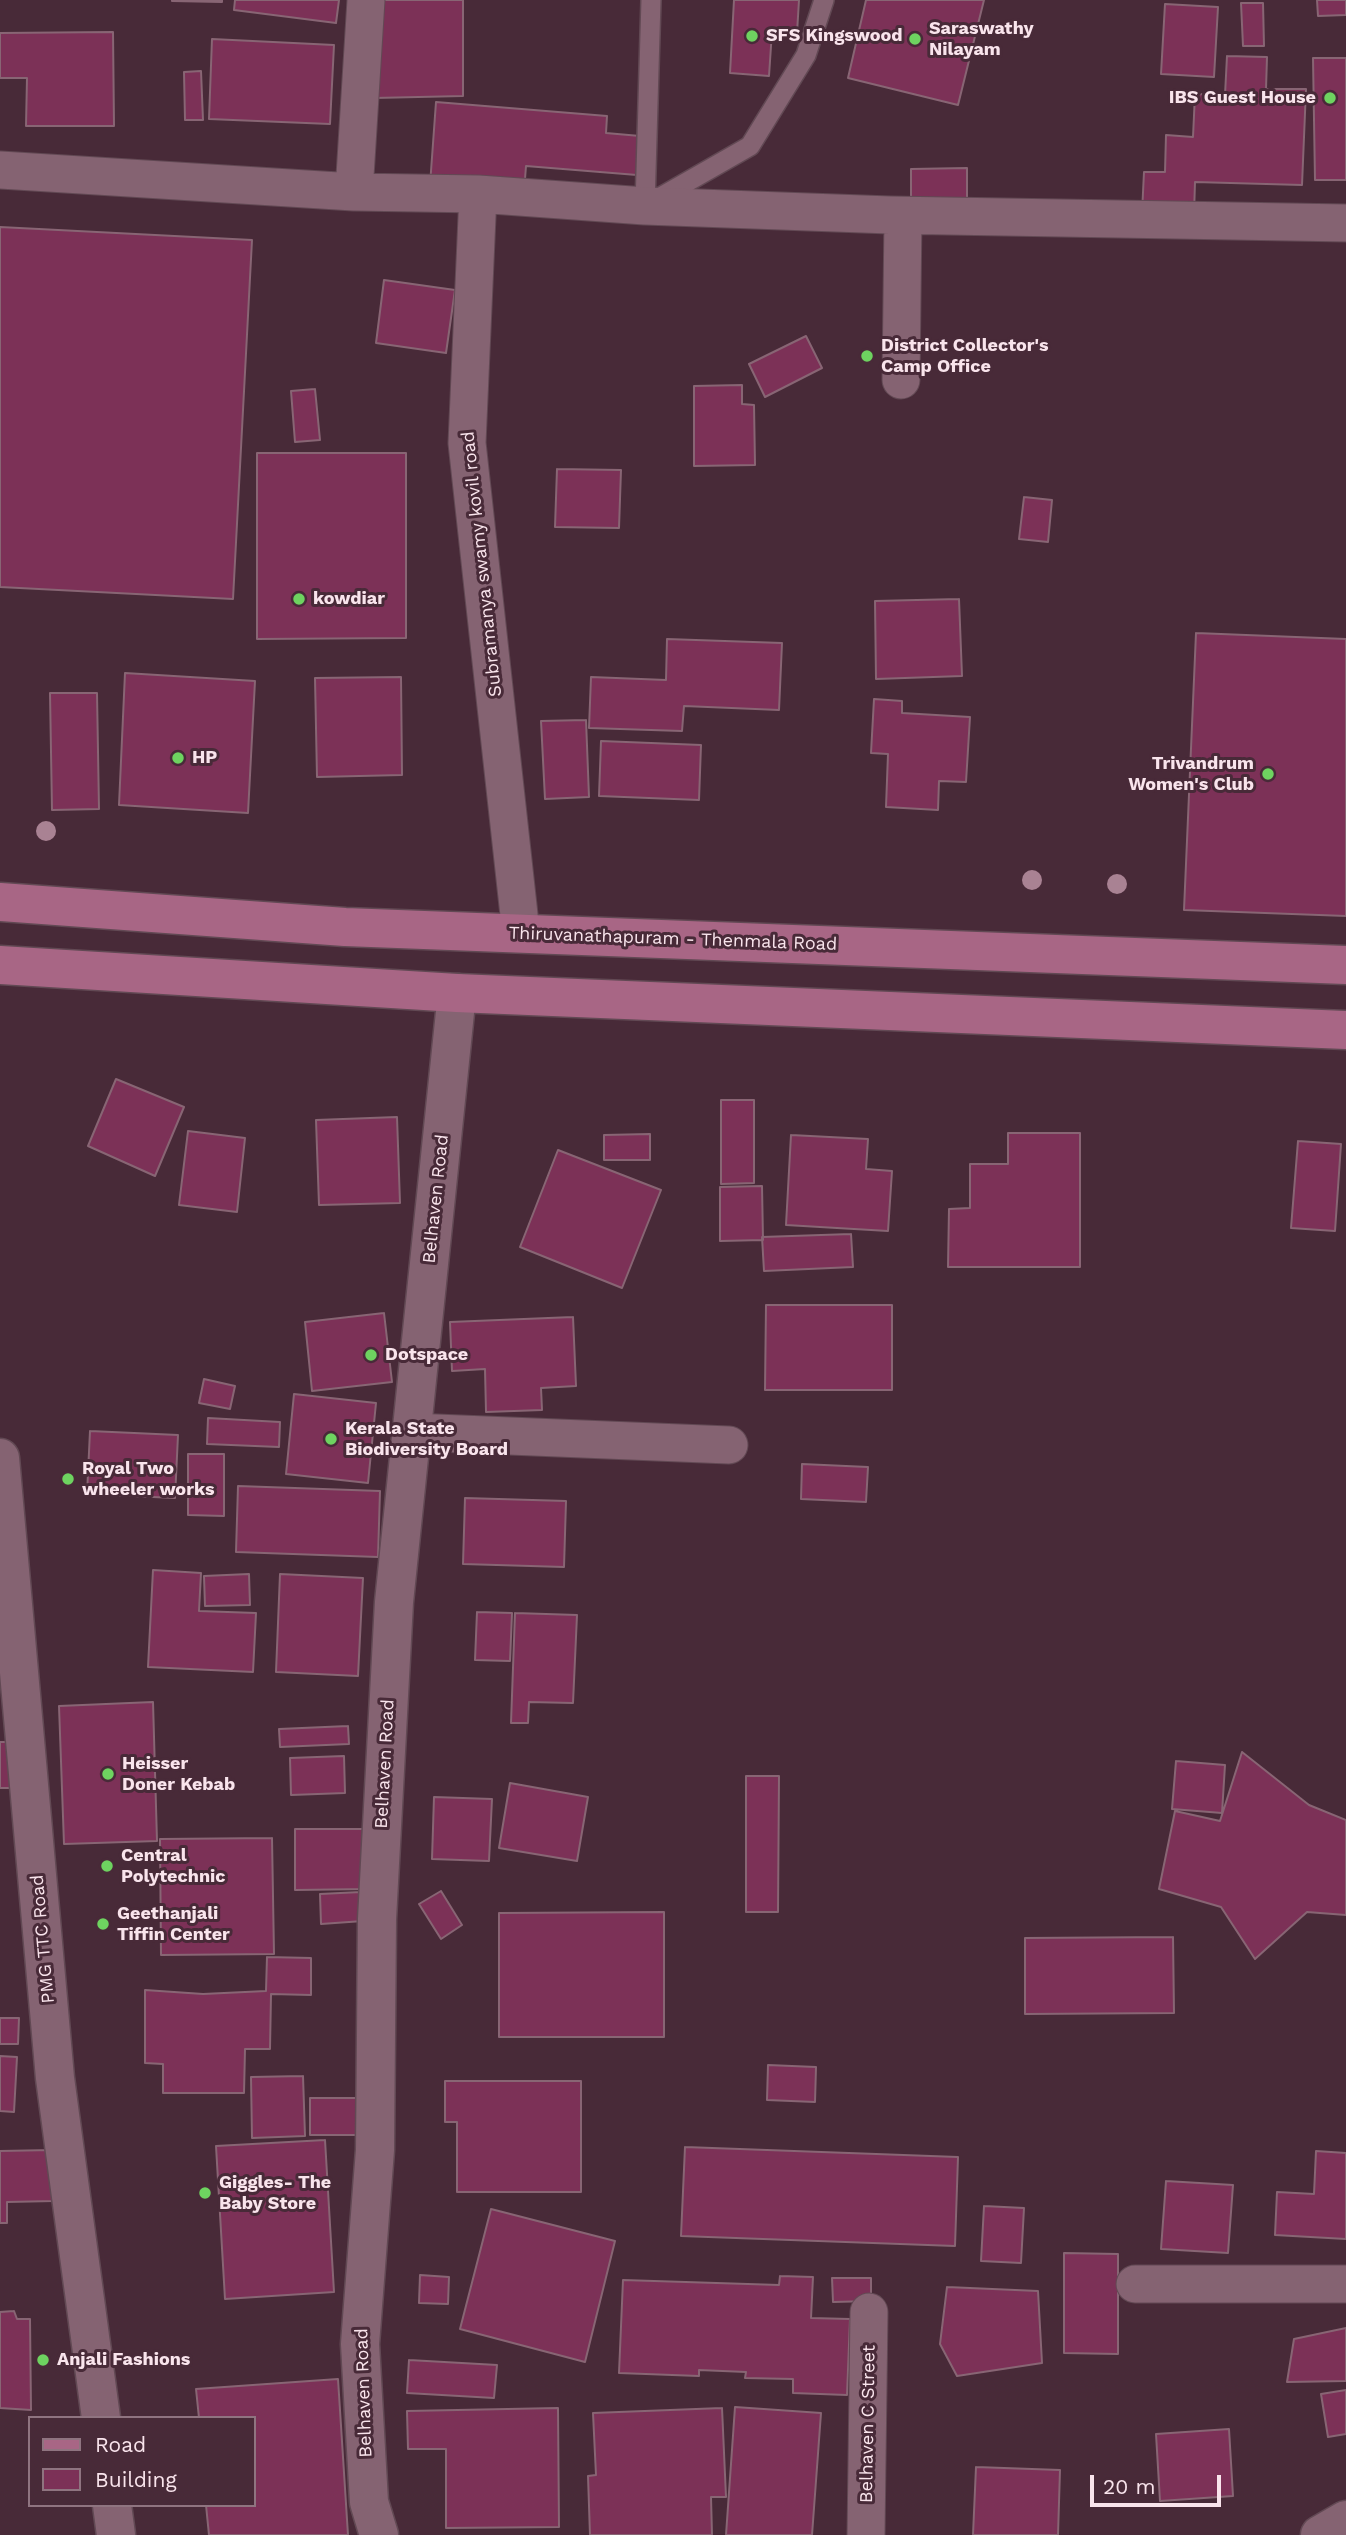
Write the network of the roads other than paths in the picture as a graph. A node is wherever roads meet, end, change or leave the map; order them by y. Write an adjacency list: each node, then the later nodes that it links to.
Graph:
1 (366, 0): 5 (street)
2 (651, 0): 7 (lane)
3 (824, 0): 7 (lane)
4 (0, 170): 5 (street)
5 (354, 192): 6 (street)
6 (478, 194): 7 (street); 12 (street, Subramanya swamy kovil road)
7 (645, 206): 8 (street)
8 (903, 216): 9 (street); 10 (street)
9 (1346, 223)
10 (901, 380)
11 (0, 902): 12 (main road, Thiruvanathapuram - Thenmala Road)
12 (521, 933): 14 (main road, Thiruvanathapuram - Thenmala Road)
13 (0, 965): 15 (main road)
14 (1346, 965)
15 (457, 993): 16 (main road); 17 (street, Belhaven Road)
16 (1346, 1030)
17 (412, 1432): 18 (street); 27 (street, Belhaven Road)
18 (729, 1445)
19 (0, 1458): 23 (street, PMG TTC Road)
20 (1135, 2284): 21 (street)
21 (1346, 2284)
22 (869, 2312): 28 (street, Belhaven C Street)
23 (101, 2416)
24 (112, 2507): 26 (street)
25 (1346, 2520): 29 (street)
26 (116, 2535)
27 (379, 2535)
28 (866, 2535)
29 (1320, 2535)

